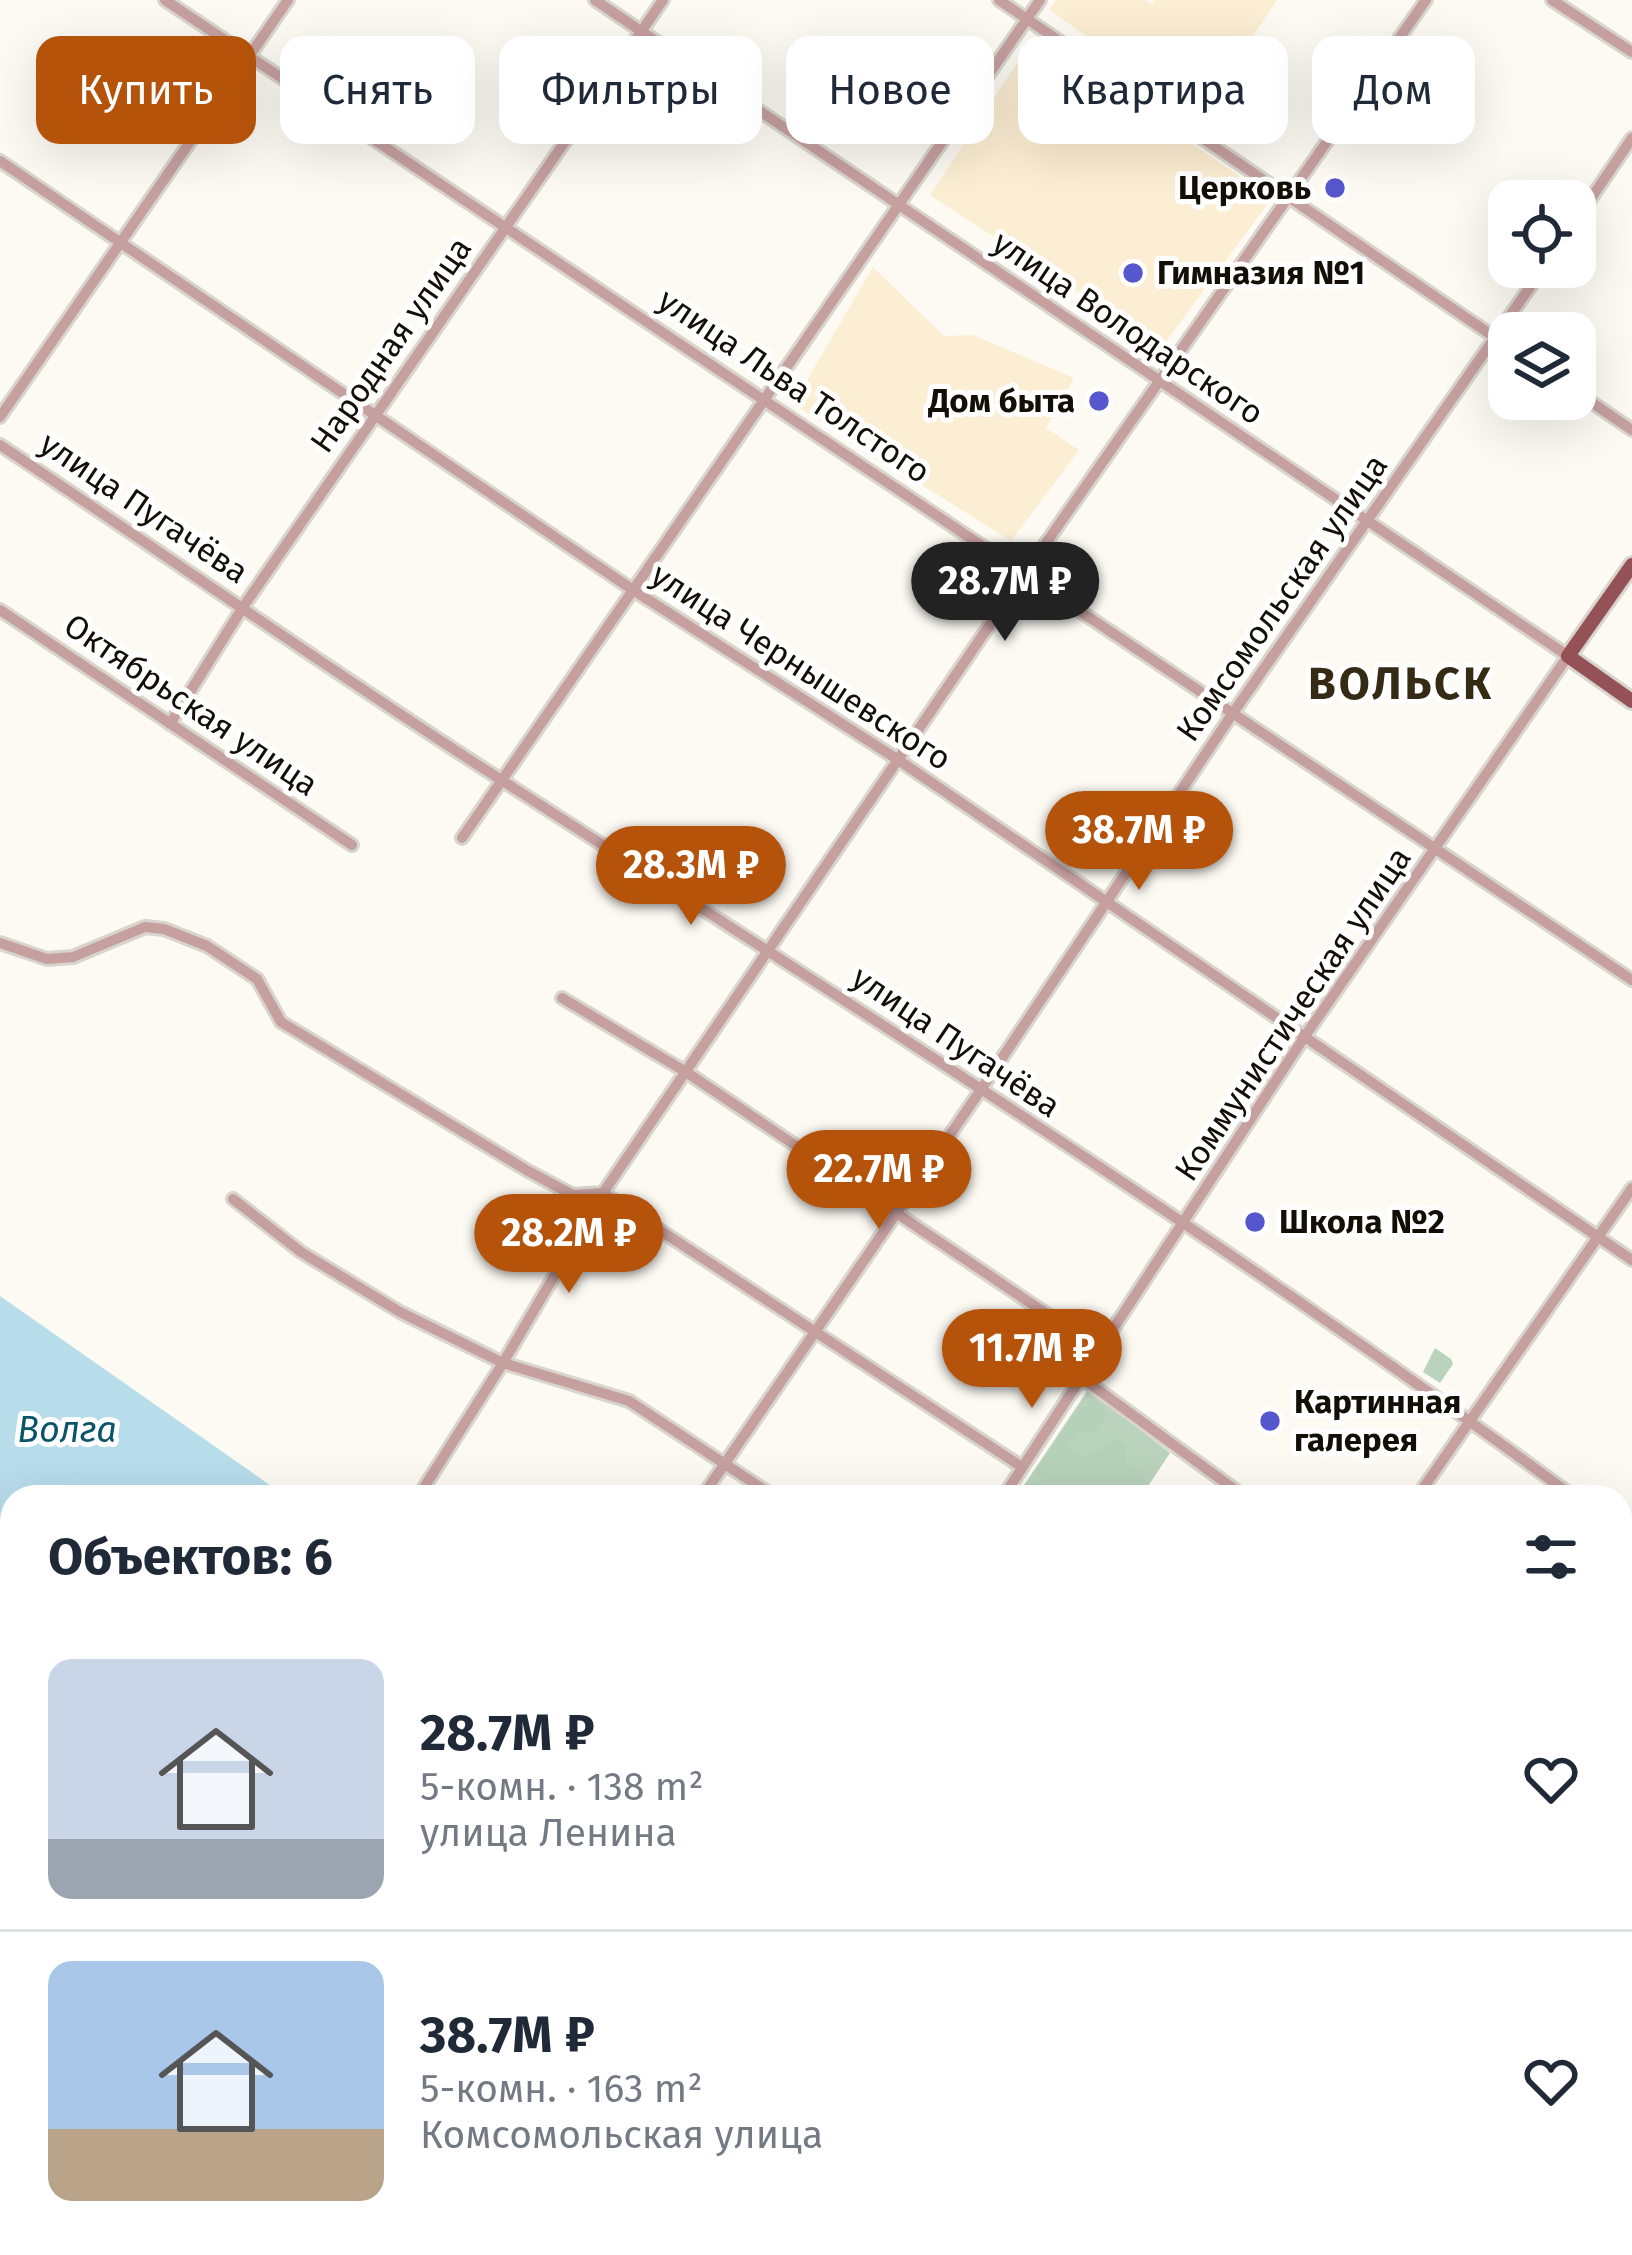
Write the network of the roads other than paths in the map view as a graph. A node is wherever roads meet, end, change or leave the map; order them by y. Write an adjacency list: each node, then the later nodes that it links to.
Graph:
1 (165, 0): 11 (street, улица Льва Толстого)
2 (288, 0): 12 (street)
3 (595, 0): 10 (street, улица Володарского)
4 (662, 0): 10 (street, Народная улица)
5 (999, 0): 9 (street)
6 (1040, 0): 9 (street)
7 (1426, 0): 19 (street)
8 (1552, 0): 13 (street)
9 (1026, 19): 19 (street); 20 (street)
10 (641, 31): 20 (street, улица Володарского); 21 (street, Народная улица)
11 (220, 36)
12 (256, 48)
13 (1632, 52)
14 (256, 59): 21 (street, улица Льва Толстого)
15 (1632, 138): 18 (street)
16 (188, 144): 22 (street)
17 (0, 161): 22 (street, улица Чернышевского)
18 (1596, 191)
19 (1291, 195): 23 (street); 25 (street)
20 (898, 206): 25 (street, улица Володарского); 26 (street)
21 (507, 226): 26 (street, улица Льва Толстого); 28 (street, Народная улица)
22 (118, 242): 28 (street, улица Чернышевского); 29 (street)
23 (1488, 332)
24 (1488, 350): 32 (street, Комсомольская улица)
25 (1161, 382): 32 (street, улица Володарского); 34 (street)
26 (765, 400): 34 (street, улица Льва Толстого); 35 (street)
27 (1596, 406): 30 (street)
28 (376, 413): 35 (street, улица Чернышевского); 36 (street, Народная улица)
29 (0, 417)
30 (1632, 430)
31 (0, 445): 36 (street, улица Пугачёва)
32 (1367, 524): 38 (street, улица Володарского); 40 (street, Комсомольская улица)
33 (1632, 565): 38 (main road, Коммунистическая улица)
34 (1025, 573): 40 (street, улица Льва Толстого); 42 (street)
35 (633, 590): 42 (street, улица Чернышевского); 43 (street)
36 (243, 607): 41 (street, Народная улица); 43 (street, улица Пугачёва)
37 (0, 610): 41 (street, Октябрьская улица)
38 (1568, 656): 39 (main road, улица Володарского); 46 (street, Коммунистическая улица)
39 (1632, 700)
40 (1232, 712): 46 (street, улица Льва Толстого); 47 (street, Комсомольская улица)
41 (170, 724): 45 (street, Октябрьская улица)
42 (897, 759): 47 (street, улица Чернышевского); 49 (street)
43 (501, 780): 44 (street); 49 (street, улица Пугачёва)
44 (462, 838)
45 (352, 845)
46 (1437, 848): 50 (street, улица Льва Толстого); 52 (street, Коммунистическая улица)
47 (1105, 903): 52 (street, улица Чернышевского); 54 (street, Комсомольская улица)
48 (0, 943): 56 (street)
49 (768, 950): 53 (street); 54 (street, улица Пугачёва)
50 (1632, 980)
51 (562, 998): 53 (street)
52 (1305, 1036): 59 (street, Коммунистическая улица); 60 (street, улица Чернышевского)
53 (686, 1072): 56 (street); 58 (street)
54 (980, 1091): 58 (street, Комсомольская улица); 59 (street, улица Пугачёва)
55 (1632, 1188): 60 (street)
56 (603, 1193): 62 (street); 64 (street)
57 (233, 1199): 64 (street)
58 (893, 1214): 62 (street, Комсомольская улица); 63 (street)
59 (1185, 1225): 63 (street, Коммунистическая улица); 66 (street, улица Пугачёва)
60 (1598, 1238): 61 (street, улица Чернышевского); 66 (street)
61 (1632, 1260)
62 (817, 1331): 67 (street, Комсомольская улица); 68 (street)
63 (1102, 1351): 65 (street, Коммунистическая улица)
64 (503, 1364): 67 (street); 69 (street)
65 (1082, 1378): 68 (street, Коммунистическая улица); 73 (street)
66 (1470, 1421): 74 (street); 75 (street, улица Пугачёва)
67 (725, 1462): 70 (street, Комсомольская улица); 71 (street)
68 (1022, 1467): 72 (street, Коммунистическая улица)
69 (426, 1485)
70 (710, 1485)
71 (759, 1485)
72 (1011, 1485)
73 (1229, 1485)
74 (1426, 1485)
75 (1557, 1485)

